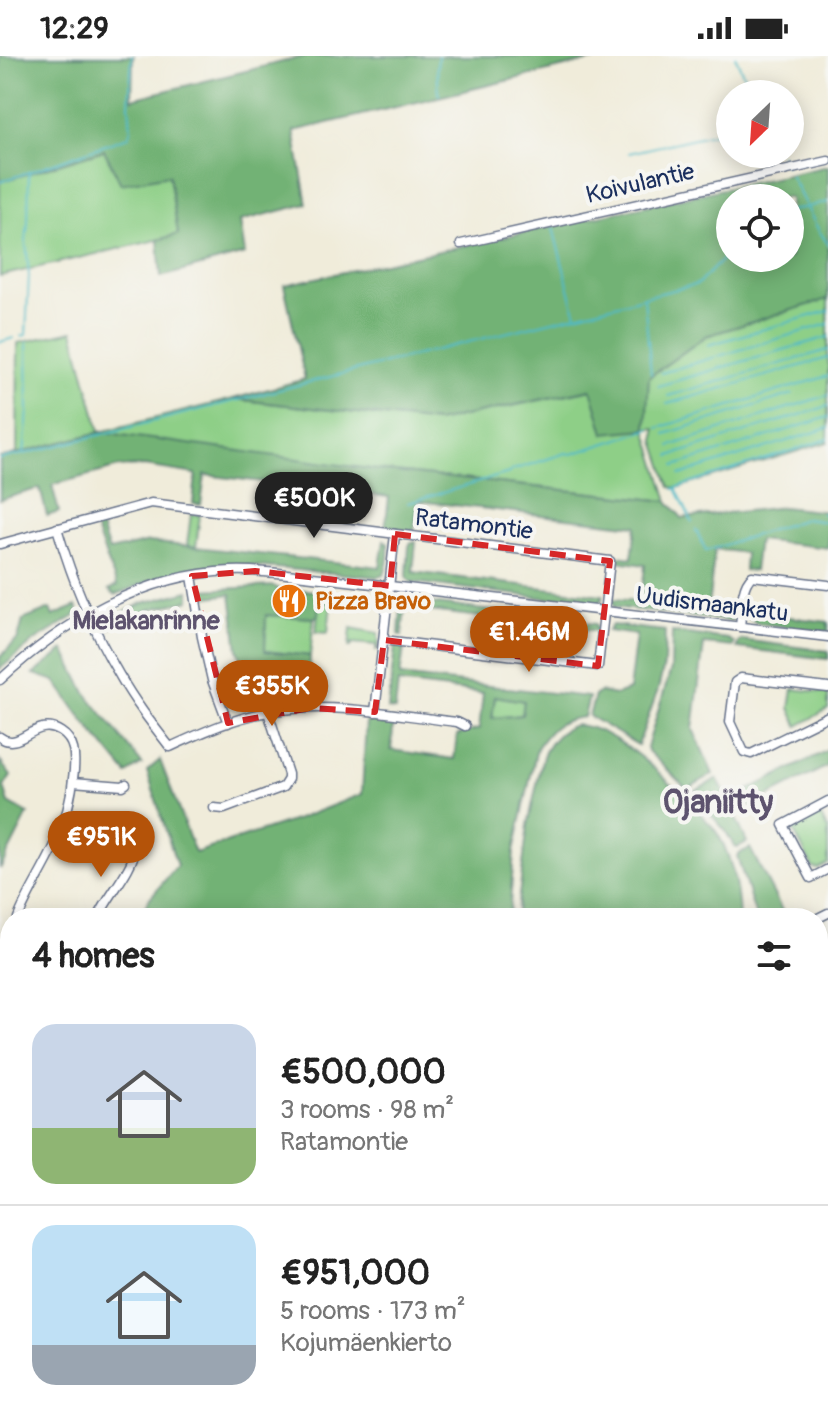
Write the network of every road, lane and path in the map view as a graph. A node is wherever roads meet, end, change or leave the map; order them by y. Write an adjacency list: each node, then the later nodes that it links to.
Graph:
1 (828, 161): 2 (street, Koivulantie)
2 (461, 244)
3 (57, 528): 4 (street, Ratamontie); 5 (street, Ratamontie); 10 (street)
4 (395, 534): 8 (street); 9 (street, Ratamontie)
5 (0, 544)
6 (192, 576): 8 (street, Uudismaankatu); 10 (street, Uudismaankatu); 19 (street)
7 (828, 585): 11 (street)
8 (390, 586): 9 (street, Uudismaankatu); 13 (street)
9 (604, 612): 11 (street, Uudismaankatu); 13 (street)
10 (89, 614): 14 (street, Uudismaankatu); 19 (street)
11 (740, 627): 12 (street, Uudismaankatu)
12 (828, 637)
13 (384, 640): 17 (street)
14 (0, 680)
15 (828, 688): 18 (street)
16 (268, 712): 17 (street); 19 (street); 25 (street)
17 (375, 712): 20 (street)
18 (828, 716)
19 (228, 723)
20 (465, 726)
21 (0, 737): 22 (street)
22 (73, 782): 23 (street); 28 (street)
23 (126, 784)
24 (828, 801): 27 (street)
25 (214, 808)
26 (135, 850): 29 (street)
27 (828, 869)
28 (23, 908)
29 (103, 908)

